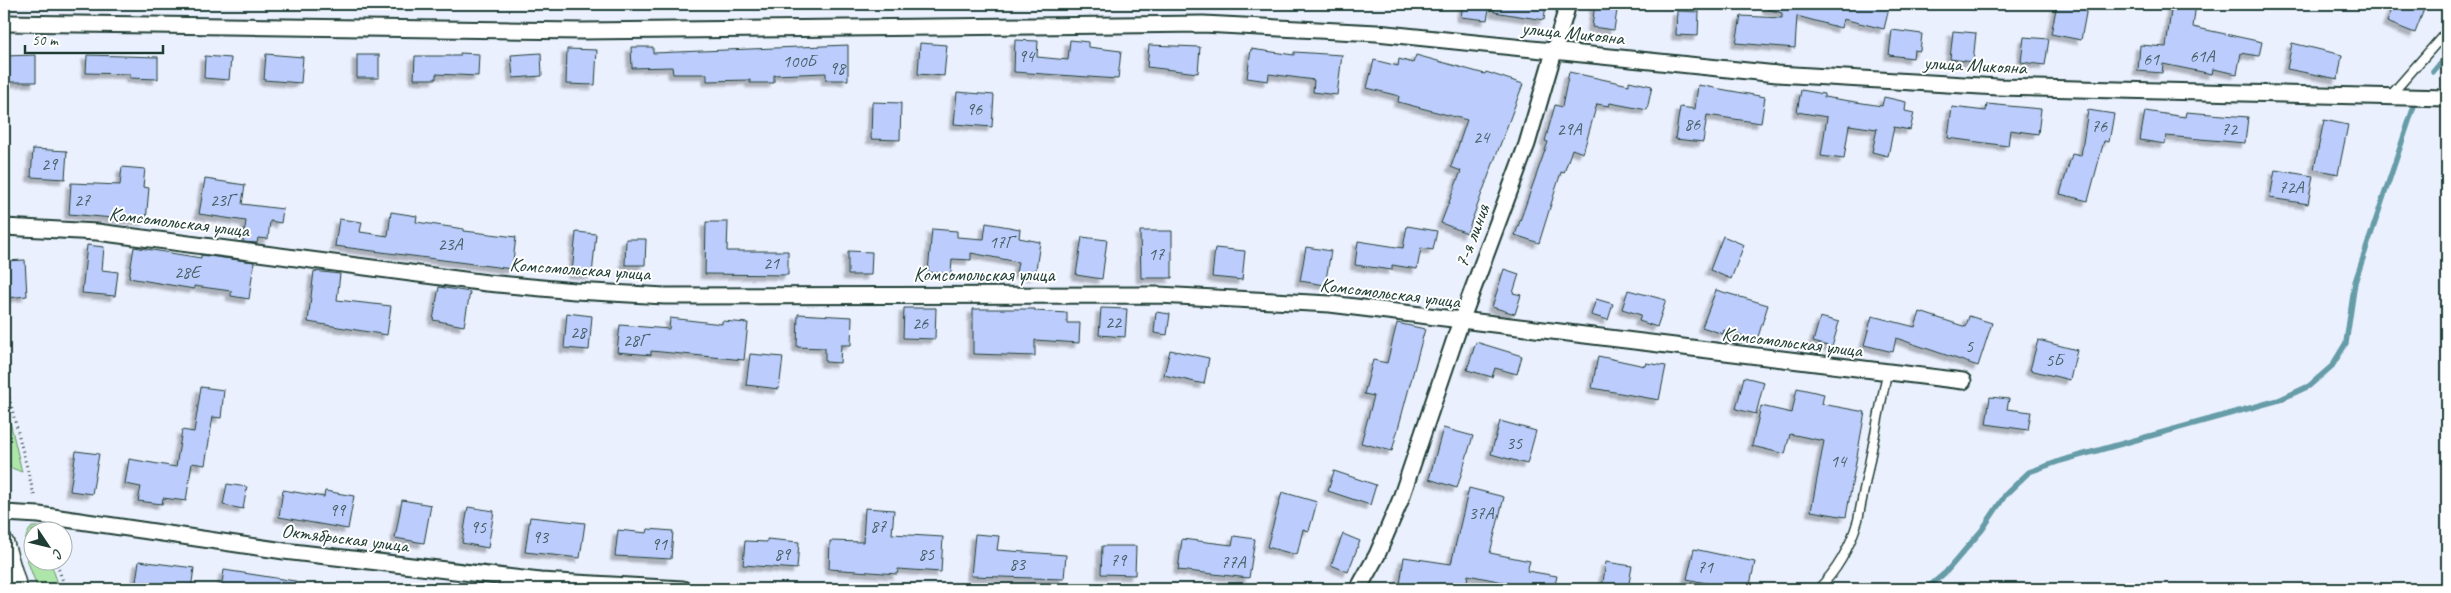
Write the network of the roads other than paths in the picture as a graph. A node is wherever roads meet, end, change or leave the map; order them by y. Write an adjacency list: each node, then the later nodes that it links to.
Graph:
1 (1568, 4): 4 (street, 7-я линия)
2 (4, 22): 4 (street, улица Микояна)
3 (2447, 31): 5 (lane)
4 (1556, 51): 5 (street, улица Микояна); 8 (street, 7-я линия)
5 (2389, 98): 6 (street, улица Микояна)
6 (2447, 98)
7 (4, 227): 8 (street, Комсомольская улица)
8 (1461, 321): 9 (street, Комсомольская улица); 15 (street, 7-я линия)
9 (1887, 373): 10 (street, Комсомольская улица); 16 (lane)
10 (1963, 381)
11 (4, 513): 14 (street, Октябрьская улица)
12 (4, 542): 13 (street)
13 (18, 589)
14 (683, 589)
15 (1358, 589)
16 (1818, 589)

